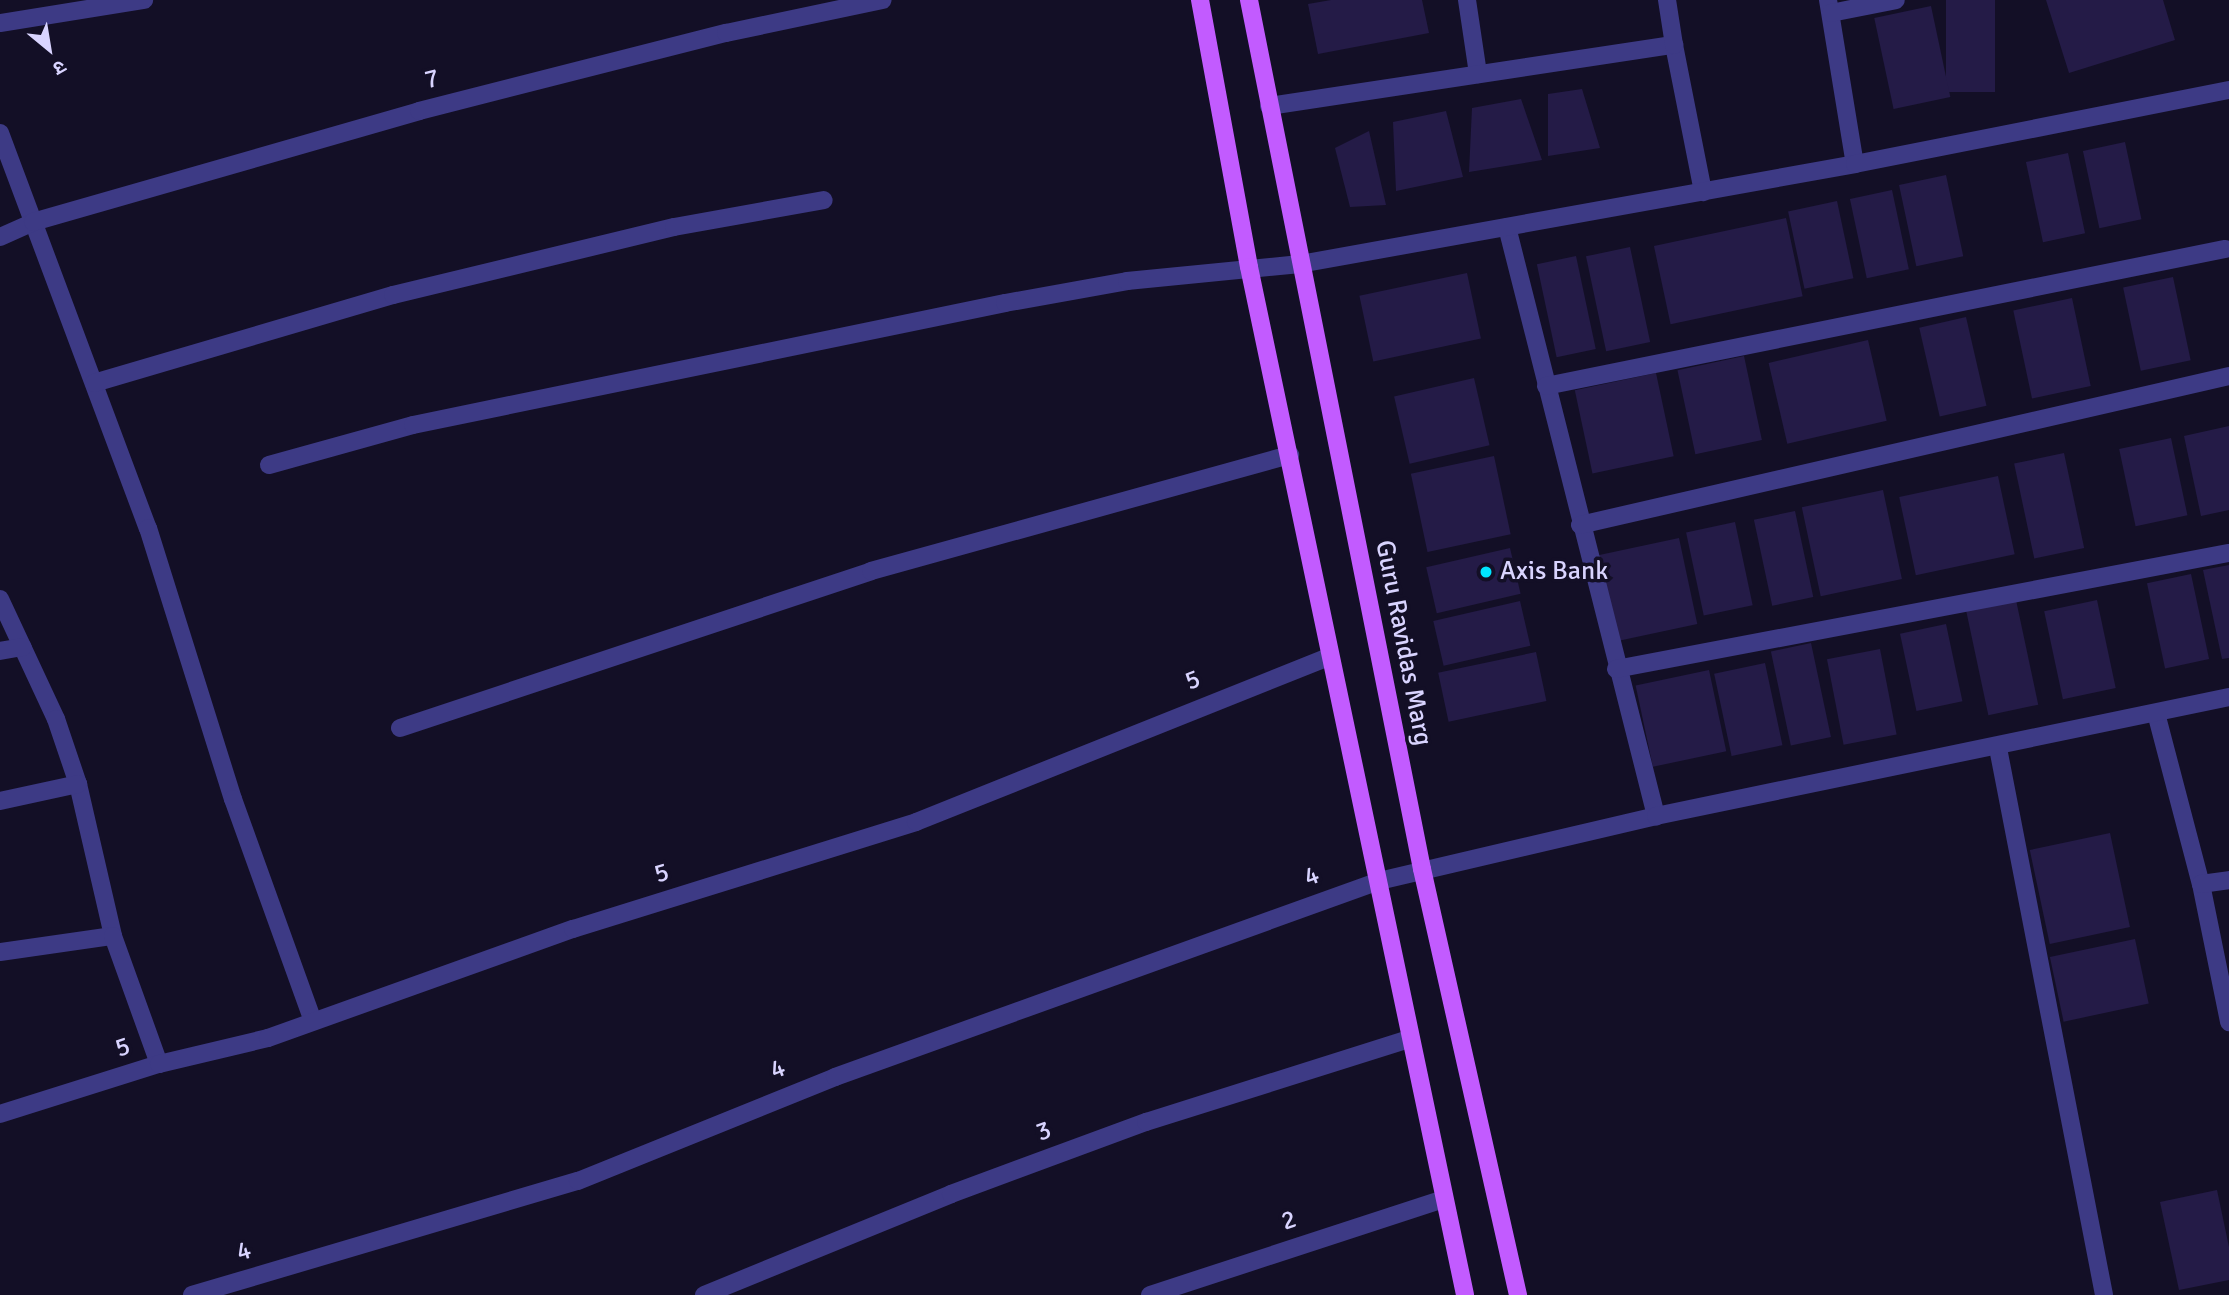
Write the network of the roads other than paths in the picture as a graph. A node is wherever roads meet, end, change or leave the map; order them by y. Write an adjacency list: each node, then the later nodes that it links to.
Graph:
1 (144, 0): 9 (street)
2 (883, 0): 18 (street, 7)
3 (1200, 0): 23 (main road)
4 (1249, 0): 13 (main road, Guru Ravidas Marg)
5 (1467, 0): 11 (street)
6 (1667, 0): 10 (street)
7 (1896, 0): 8 (street)
8 (1829, 7): 15 (street)
9 (0, 23)
10 (1674, 45): 11 (street); 16 (street)
11 (1478, 74): 13 (street)
12 (2229, 90): 15 (street)
13 (1269, 106): 22 (main road, Guru Ravidas Marg)
14 (0, 133): 18 (street)
15 (1855, 164): 16 (street)
16 (1703, 192): 19 (street)
17 (824, 200): 25 (street)
18 (33, 222): 20 (street, 7); 25 (street)
19 (1507, 227): 22 (street); 26 (street)
20 (0, 237)
21 (2225, 249): 26 (street)
22 (1300, 264): 23 (street); 43 (main road, Guru Ravidas Marg)
23 (1249, 267): 27 (main road); 28 (street)
24 (2229, 376): 29 (street)
25 (94, 383): 49 (street)
26 (1546, 386): 29 (street)
27 (1290, 455): 34 (main road); 38 (street)
28 (269, 465)
29 (1580, 525): 35 (street)
30 (2229, 553): 35 (street)
31 (0, 599): 32 (street)
32 (23, 647): 33 (street); 40 (street)
33 (0, 651)
34 (1330, 656): 45 (main road); 49 (street, 5)
35 (1616, 669): 42 (street)
36 (2229, 697): 37 (street, 4)
37 (2156, 713): 39 (street, 4); 46 (street)
38 (400, 728)
39 (1998, 748): 42 (street, 4); 60 (street)
40 (78, 783): 41 (street); 47 (street)
41 (0, 801)
42 (1656, 816): 43 (street, 4)
43 (1422, 869): 45 (street, 4); 59 (main road, Guru Ravidas Marg)
44 (2229, 880): 46 (street)
45 (1380, 881): 51 (main road); 55 (street, 4)
46 (2201, 884): 50 (street)
47 (113, 936): 48 (street); 52 (street)
48 (0, 953)
49 (313, 1021): 52 (street, 5)
50 (2229, 1022)
51 (1410, 1039): 54 (main road); 56 (street, 3)
52 (159, 1064): 53 (street, 5)
53 (0, 1114)
54 (1444, 1199): 57 (street, 2); 58 (main road)
55 (192, 1295)
56 (704, 1295)
57 (1150, 1295)
58 (1465, 1295)
59 (1517, 1295)
60 (2104, 1295)

